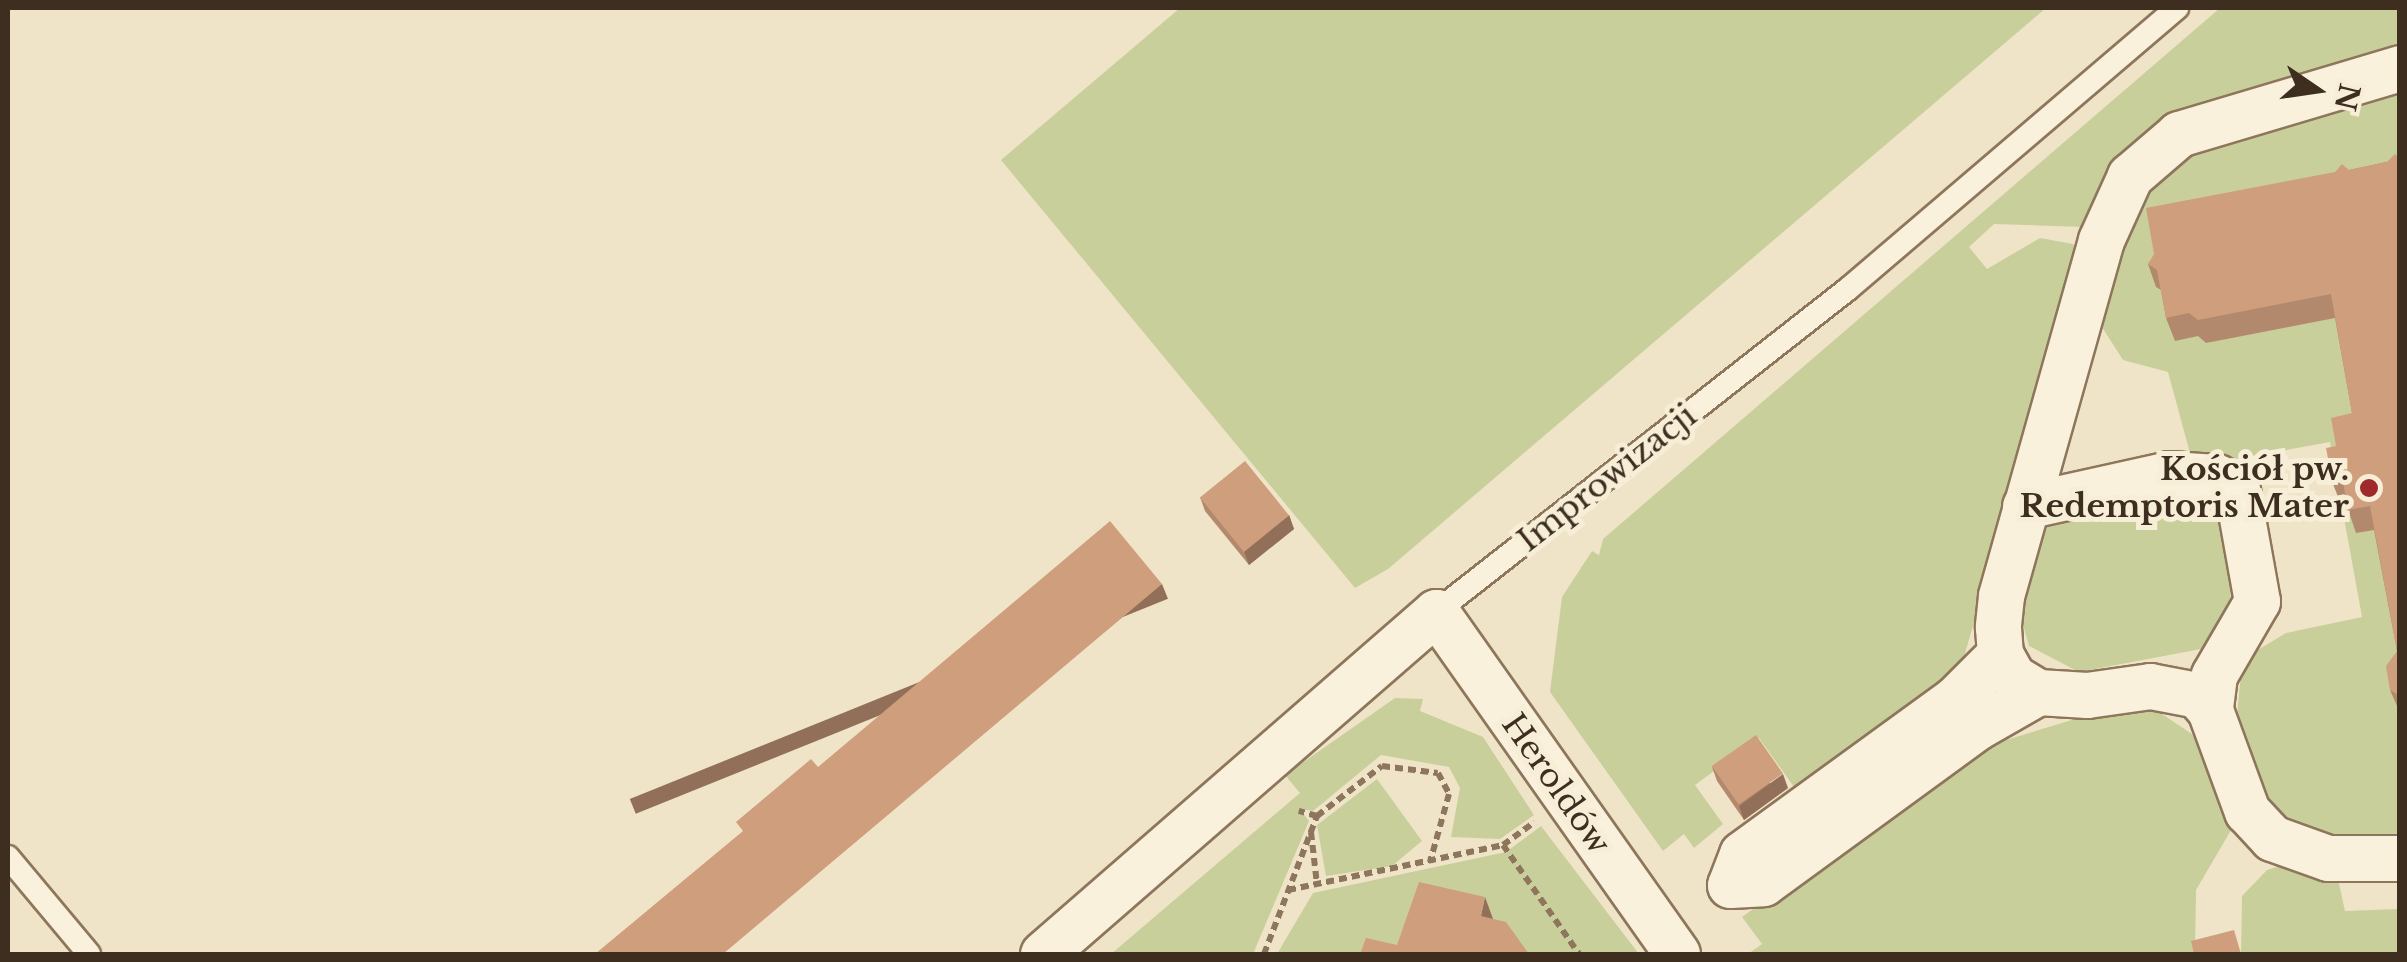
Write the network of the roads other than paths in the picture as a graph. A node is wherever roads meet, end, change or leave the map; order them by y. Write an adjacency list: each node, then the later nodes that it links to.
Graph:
1 (2177, 8): 4 (lane, Improwizacji)
2 (2400, 68): 3 (street)
3 (2026, 506): 5 (street); 7 (street)
4 (1436, 612): 12 (street, Improwizacji); 13 (street, Heroldów)
5 (2000, 654): 6 (street); 8 (street)
6 (2038, 692): 7 (street); 8 (street)
7 (2210, 710): 10 (street)
8 (1966, 713): 8 (street)
9 (8, 857): 11 (lane)
10 (2400, 858)
11 (90, 954)
12 (1043, 954)
13 (1677, 954)

